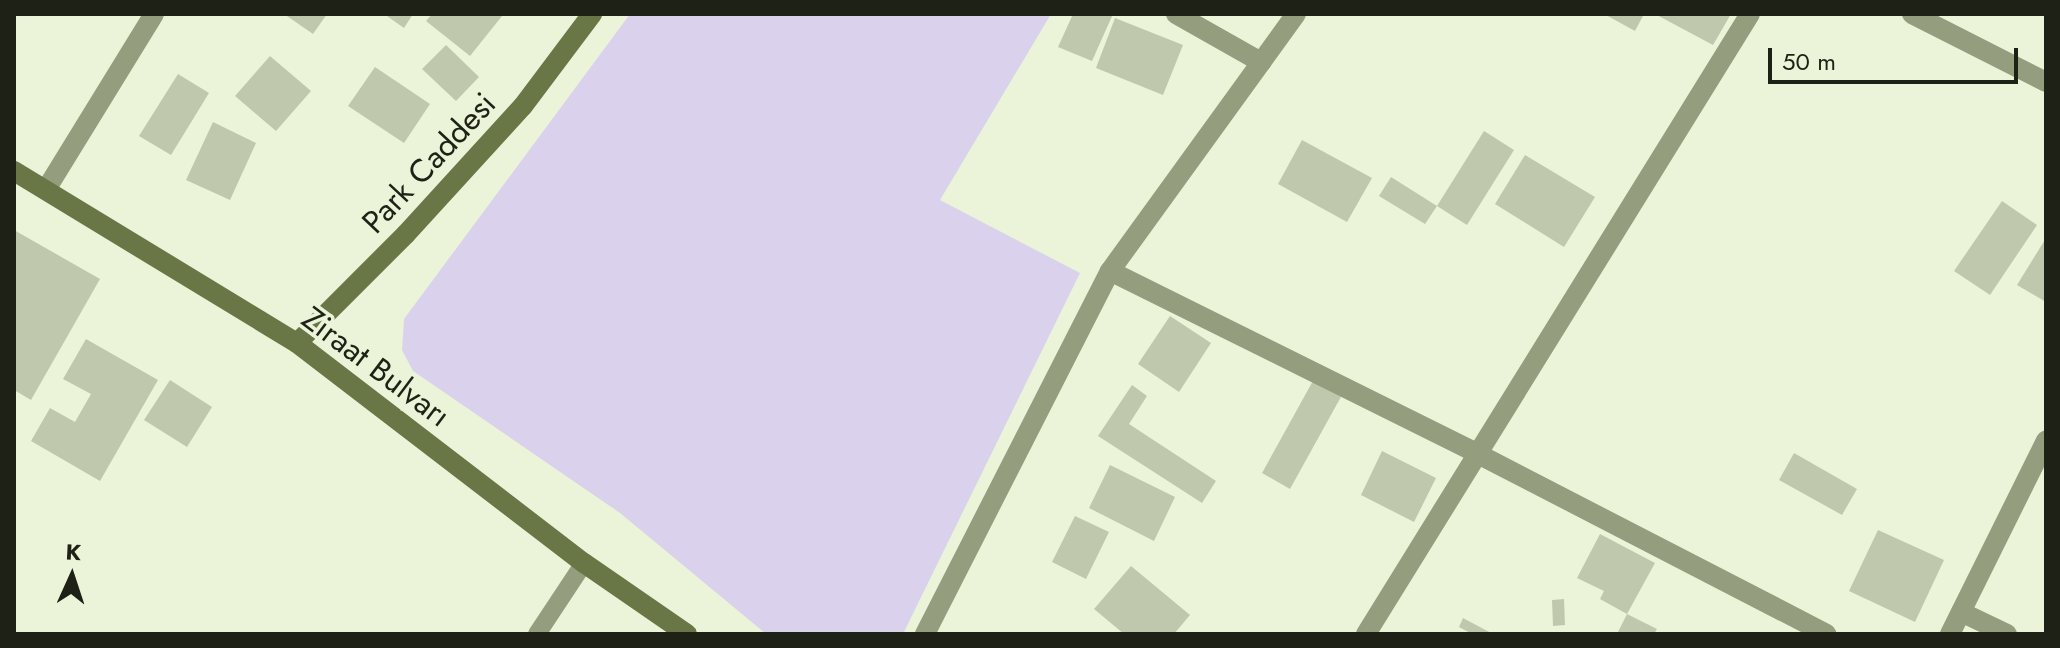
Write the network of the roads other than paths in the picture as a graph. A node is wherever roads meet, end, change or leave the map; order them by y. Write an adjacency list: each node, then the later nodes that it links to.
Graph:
1 (154, 14): 10 (street)
2 (592, 14): 12 (street, Park Caddesi)
3 (1176, 14): 7 (street)
4 (1296, 14): 7 (street)
5 (1750, 14): 14 (street)
6 (1912, 14): 8 (street)
7 (1261, 62): 11 (street)
8 (2046, 82)
9 (14, 171): 10 (street, Ziraat Bulvarı)
10 (47, 188): 12 (street, Ziraat Bulvarı)
11 (1110, 271): 14 (street); 19 (street)
12 (297, 343): 15 (street, Ziraat Bulvarı)
13 (2046, 441): 16 (street)
14 (1478, 454): 20 (street); 21 (street)
15 (584, 563): 17 (lane); 18 (street, Ziraat Bulvarı)
16 (1961, 612): 22 (street); 23 (street)
17 (537, 634)
18 (687, 634)
19 (925, 634)
20 (1366, 634)
21 (1826, 634)
22 (1950, 634)
23 (2007, 634)

